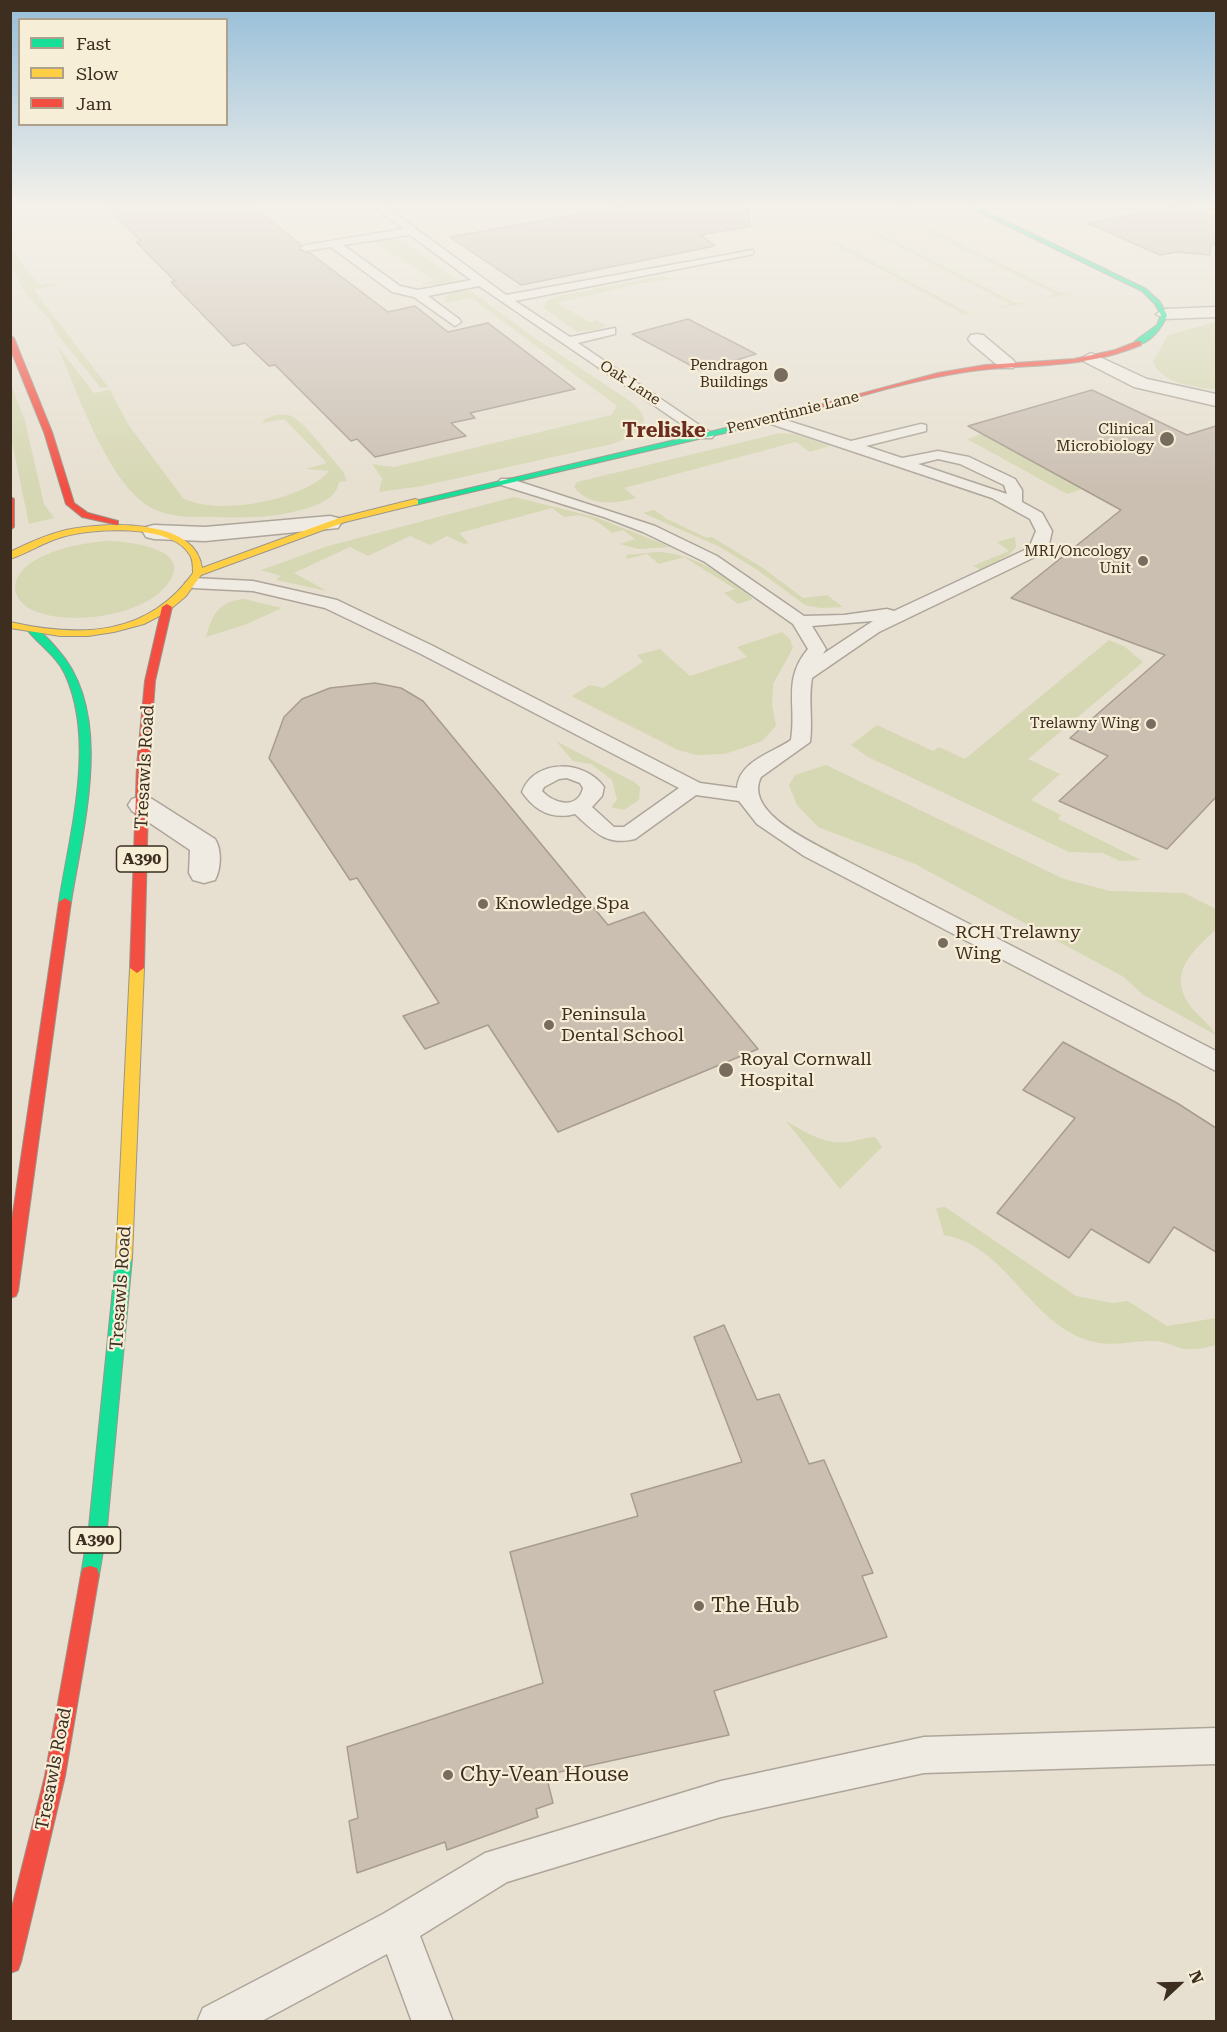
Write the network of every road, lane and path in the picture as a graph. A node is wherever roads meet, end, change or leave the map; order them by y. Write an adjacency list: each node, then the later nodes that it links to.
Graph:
1 (426, 300): 6 (lane)
2 (505, 300): 10 (lane, Oak Lane)
3 (1156, 300): 5 (main road)
4 (1216, 312): 5 (street)
5 (1165, 314): 11 (main road, Penventinnie Lane)
6 (455, 322)
7 (611, 331): 10 (lane)
8 (10, 338): 24 (main road)
9 (977, 339): 12 (street)
10 (567, 342): 16 (lane, Oak Lane)
11 (1091, 358): 12 (main road, Penventinnie Lane); 13 (street)
12 (1007, 364): 14 (main road, Penventinnie Lane)
13 (1216, 400)
14 (773, 420): 16 (main road, Penventinnie Lane); 17 (lane)
15 (921, 428): 17 (lane)
16 (707, 435): 19 (main road, Penventinnie Lane)
17 (853, 445): 18 (lane)
18 (905, 462): 21 (lane); 21 (lane)
19 (506, 482): 22 (main road, Penventinnie Lane); 30 (lane)
20 (10, 499): 23 (main road)
21 (1015, 502): 29 (lane)
22 (330, 523): 25 (street, Penventinnie Lane); 27 (main road, Penventinnie Lane)
23 (10, 527)
24 (132, 527): 25 (main road); 26 (main road)
25 (154, 532): 27 (main road)
26 (10, 556)
27 (195, 578): 28 (main road); 34 (lane)
28 (167, 607): 32 (main road); 36 (main road, Tresawls Road / A390)
29 (906, 611): 30 (lane); 33 (lane)
30 (800, 621): 33 (lane)
31 (10, 625): 32 (main road)
32 (34, 632): 40 (main road)
33 (805, 675): 35 (lane)
34 (693, 787): 35 (lane); 37 (lane)
35 (747, 795): 39 (lane)
36 (142, 806): 38 (street); 44 (main road, Tresawls Road / A390)
37 (579, 807)
38 (204, 873)
39 (1216, 1062)
40 (19, 1174): 41 (main road)
41 (10, 1291)
42 (1216, 1746): 43 (lane)
43 (397, 1928): 45 (lane); 46 (lane)
44 (10, 1962)
45 (217, 2022)
46 (433, 2022)

